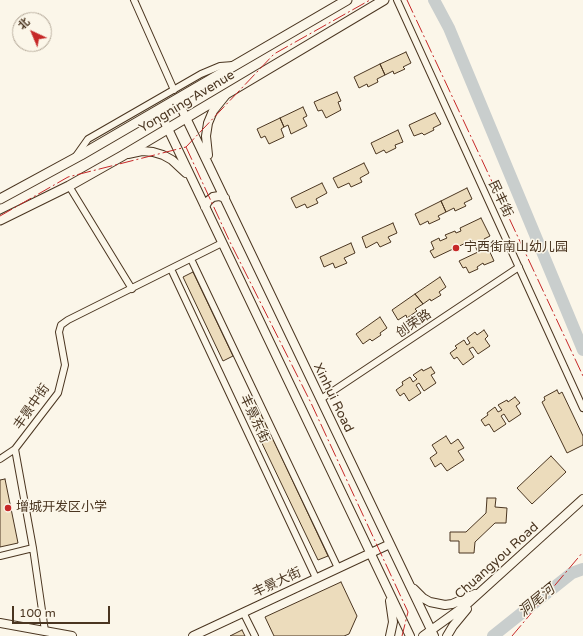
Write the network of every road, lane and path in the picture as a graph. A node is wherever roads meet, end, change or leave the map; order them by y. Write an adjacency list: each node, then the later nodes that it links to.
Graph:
1 (134, 0): 6 (street)
2 (347, 0): 5 (main road, Yongning Avenue)
3 (384, 0): 7 (main road, Yongning Avenue)
4 (397, 0): 23 (street, 民丰街)
5 (235, 66): 6 (street); 8 (main road, Yongning Avenue)
6 (174, 90): 13 (street)
7 (230, 92): 10 (main road, Yongning Avenue); 14 (main road)
8 (178, 99): 9 (main road, Yongning Avenue); 10 (main road)
9 (159, 110): 11 (main road); 13 (main road, Yongning Avenue)
10 (186, 117): 11 (main road, Yongning Avenue); 14 (main road)
11 (167, 128): 12 (main road, Yongning Avenue); 15 (main road)
12 (122, 156): 15 (main road); 16 (main road, Yongning Avenue)
13 (74, 159): 18 (main road, Yongning Avenue)
14 (211, 169): 17 (main road, Xinhui Road)
15 (192, 179): 19 (main road)
16 (69, 186): 20 (main road, Yongning Avenue); 25 (street)
17 (225, 198): 19 (main road); 26 (main road, Xinhui Road)
18 (0, 199)
19 (205, 207): 21 (main road)
20 (0, 220)
21 (222, 243): 22 (street, 丰景中街); 33 (main road)
22 (191, 259): 24 (street, 丰景中街); 35 (street)
23 (519, 267): 26 (street, 创荣路); 27 (street, 民丰街)
24 (171, 269): 25 (street, 丰景中街); 36 (street, 丰景东街)
25 (132, 289): 28 (street, 丰景中街)
26 (320, 399): 31 (main road, Xinhui Road)
27 (583, 408)
28 (15, 449): 29 (street); 32 (street, 丰景中街)
29 (0, 459)
30 (583, 499): 38 (main road, Chuangyou Road)
31 (390, 544): 33 (main road, 丰景大街); 37 (main road, Xinhui Road)
32 (33, 548): 34 (street); 42 (street, 丰景中街)
33 (370, 553): 35 (main road, 丰景大街); 39 (main road)
34 (0, 556)
35 (338, 568): 36 (main road, 丰景大街)
36 (316, 578): 40 (main road, 丰景大街)
37 (409, 584): 38 (main road); 43 (main road, Xinhui Road)
38 (483, 590): 43 (main road, Chuangyou Road); 50 (main road)
39 (389, 593): 47 (main road); 48 (main road)
40 (243, 612): 45 (main road, 丰景大街); 46 (street)
41 (0, 623): 42 (main road)
42 (45, 631): 44 (main road)
43 (433, 633): 49 (main road, Chuangyou Road)
44 (72, 636)
45 (193, 636)
46 (255, 636)
47 (390, 636)
48 (410, 636)
49 (423, 636)
50 (447, 636)

